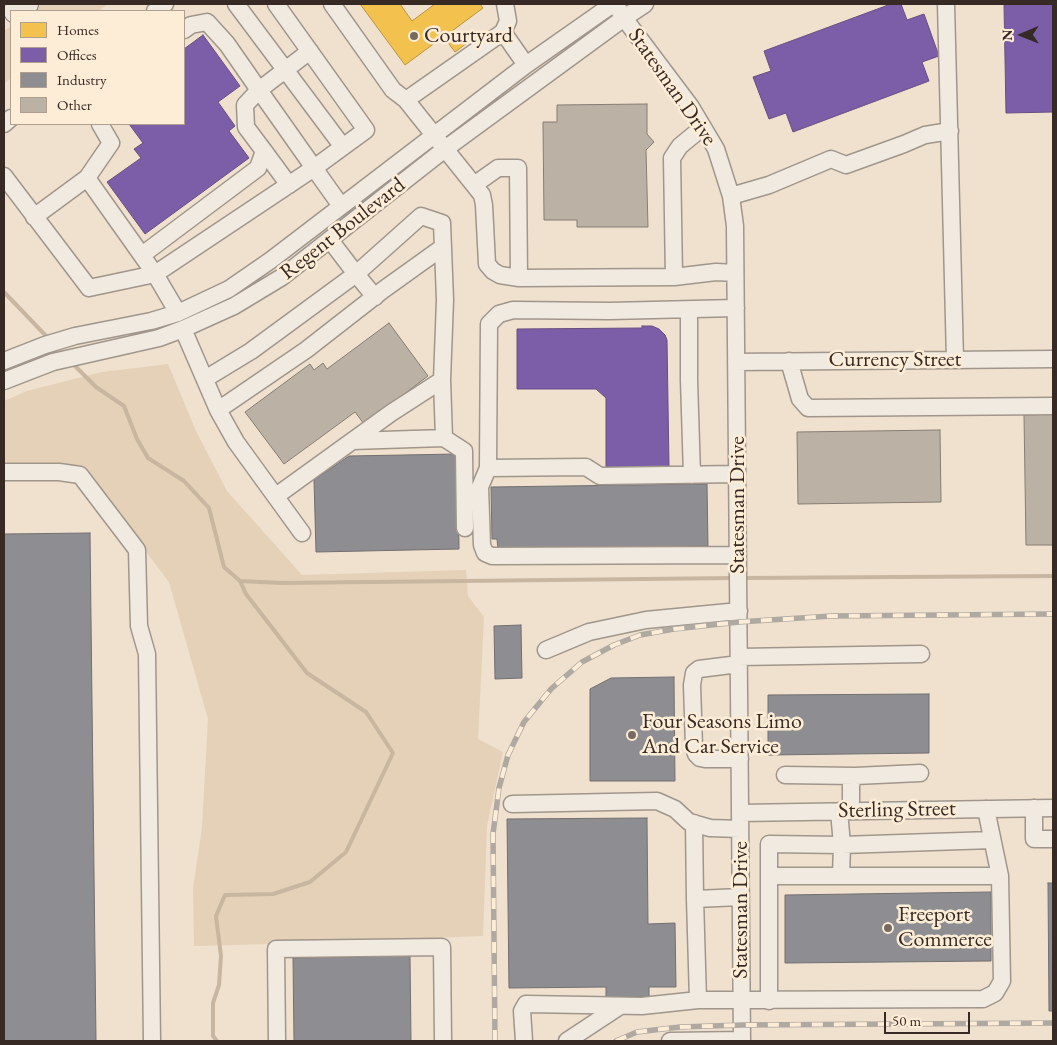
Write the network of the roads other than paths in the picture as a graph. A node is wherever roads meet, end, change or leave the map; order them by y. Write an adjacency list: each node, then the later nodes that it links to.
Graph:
1 (236, 4): 13 (street)
2 (276, 4): 11 (street)
3 (332, 4): 15 (street)
4 (505, 4): 10 (street)
5 (614, 4): 8 (street, Statesman Drive); 12 (street, Regent Boulevard)
6 (645, 4): 8 (street, Regent Boulevard)
7 (946, 4): 18 (street)
8 (624, 18): 17 (street, Statesman Drive); 21 (street, Regent Boulevard)
9 (185, 29): 14 (street)
10 (503, 32): 12 (street); 15 (street)
11 (310, 51): 13 (street); 20 (street)
12 (526, 65): 19 (street, Regent Boulevard)
13 (285, 71): 14 (street); 20 (street)
14 (259, 90): 22 (street); 23 (street)
15 (406, 100): 19 (street)
16 (101, 125): 25 (street)
17 (703, 127): 28 (street, Statesman Drive); 37 (street)
18 (950, 131): 28 (street); 45 (street)
19 (434, 134): 21 (street); 29 (street, Regent Boulevard)
20 (343, 148): 23 (street)
21 (445, 149): 27 (street); 31 (street, Regent Boulevard)
22 (264, 151): 26 (street); 33 (street)
23 (314, 168): 26 (street); 29 (street)
24 (4, 176): 30 (street)
25 (87, 178): 30 (street); 33 (street)
26 (290, 185): 35 (street)
27 (474, 185): 38 (street); 38 (street)
28 (731, 196): 34 (street, Statesman Drive)
29 (341, 206): 42 (street, Regent Boulevard)
30 (34, 216): 35 (street)
31 (330, 240): 36 (street); 43 (street, Regent Boulevard)
32 (443, 247): 36 (street); 39 (street); 50 (street)
33 (142, 255): 35 (street)
34 (736, 273): 37 (street); 40 (street, Statesman Drive)
35 (155, 274): 42 (street)
36 (356, 274): 39 (street); 49 (street)
37 (674, 277): 38 (street)
38 (519, 278)
39 (375, 297): 53 (street)
40 (736, 308): 41 (street); 48 (street, Statesman Drive)
41 (689, 310): 56 (street); 59 (street)
42 (178, 313): 46 (street, Regent Boulevard)
43 (184, 329): 49 (street); 51 (street, Regent Boulevard)
44 (1053, 359): 45 (street, Currency Street)
45 (955, 360): 47 (street, Currency Street)
46 (4, 361)
47 (789, 361): 48 (street, Currency Street); 52 (street)
48 (736, 362): 58 (street, Statesman Drive)
49 (205, 379): 53 (street)
50 (442, 380): 54 (street); 55 (street)
51 (4, 381)
52 (1053, 406)
53 (218, 410): 60 (street)
54 (444, 438): 55 (street); 61 (street)
55 (352, 441): 60 (street)
56 (488, 468): 59 (street); 63 (street)
57 (4, 472): 92 (street)
58 (737, 474): 59 (street); 63 (street, Statesman Drive)
59 (692, 475)
60 (276, 496): 62 (street)
61 (465, 528)
62 (302, 533)
63 (738, 555): 64 (street, Statesman Drive)
64 (738, 608): 65 (street); 67 (street, Statesman Drive)
65 (546, 650)
66 (921, 654): 67 (street)
67 (739, 661): 68 (street, Statesman Drive); 68 (street)
68 (740, 758): 77 (street, Statesman Drive)
69 (920, 773): 71 (street)
70 (785, 775): 71 (street)
71 (855, 776): 76 (street)
72 (512, 804): 78 (street)
73 (1034, 808): 74 (street, Sterling Street); 75 (street, Sterling Street); 80 (street)
74 (1053, 808)
75 (986, 809): 76 (street, Sterling Street); 81 (street)
76 (845, 811): 77 (street, Sterling Street); 82 (street)
77 (740, 813): 79 (street, Statesman Drive)
78 (694, 823): 79 (street); 87 (street)
79 (740, 829): 86 (street, Statesman Drive)
80 (1053, 839)
81 (992, 840): 82 (street); 85 (street)
82 (842, 845): 83 (street); 84 (street)
83 (769, 876): 84 (street); 90 (street)
84 (841, 876): 85 (street)
85 (1000, 876): 90 (street)
86 (741, 897): 87 (street); 89 (street, Statesman Drive)
87 (695, 899): 88 (street)
88 (698, 1000): 89 (street); 91 (street)
89 (742, 1001): 90 (street); 98 (street, Statesman Drive)
90 (769, 1001)
91 (620, 1006): 95 (street); 96 (street)
92 (152, 1041)
93 (277, 1041): 94 (street)
94 (442, 1041)
95 (524, 1041)
96 (566, 1041)
97 (670, 1041): 98 (street)
98 (742, 1041)

